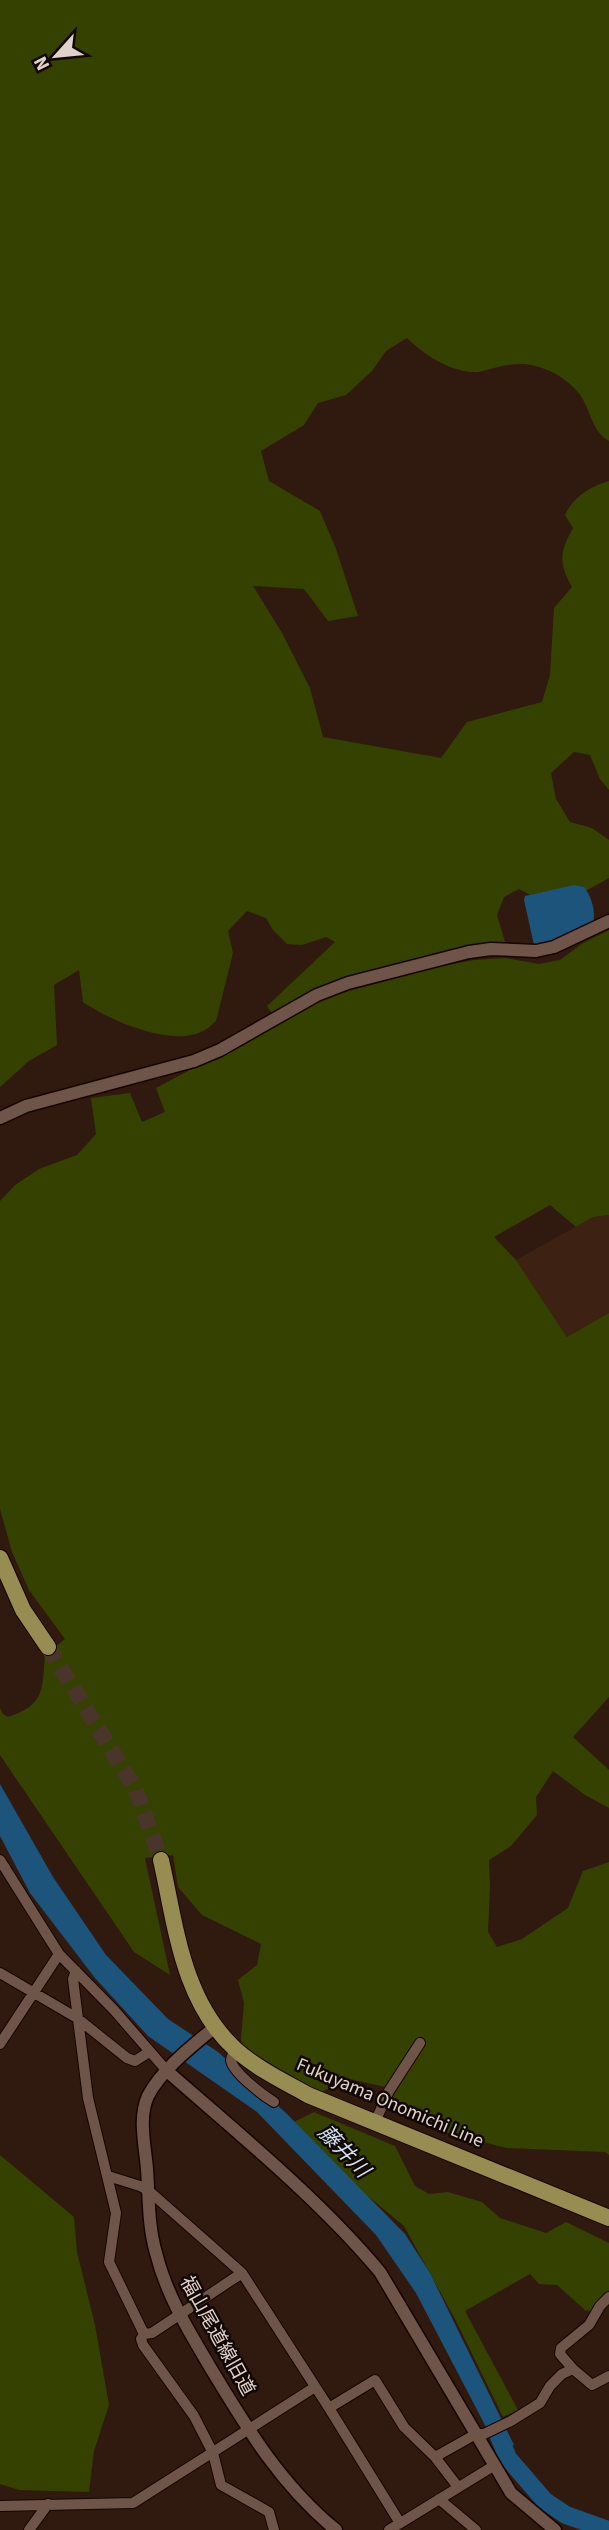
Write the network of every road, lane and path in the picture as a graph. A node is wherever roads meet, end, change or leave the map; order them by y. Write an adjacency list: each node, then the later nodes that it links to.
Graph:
1 (609, 921): 2 (street)
2 (0, 1118)
3 (0, 1558): 4 (main road)
4 (48, 1647)
5 (0, 1860): 7 (street)
6 (160, 1860): 12 (main road, Fukuyama Onomichi Line)
7 (59, 1954): 8 (street); 10 (street)
8 (76, 1971): 11 (street); 16 (street)
9 (0, 1973): 10 (street)
10 (34, 1992): 11 (street); 14 (street)
11 (77, 2018): 16 (street); 20 (street)
12 (210, 2031): 15 (main road, Fukuyama Onomichi Line); 17 (street, 福山尾道線旧道)
13 (420, 2043): 19 (street)
14 (0, 2044)
15 (236, 2049): 18 (street); 19 (main road, Fukuyama Onomichi Line)
16 (149, 2052): 17 (street)
17 (170, 2067): 21 (street, 福山尾道線旧道); 32 (street)
18 (274, 2102)
19 (374, 2122): 22 (main road, Fukuyama Onomichi Line)
20 (108, 2176): 21 (street); 26 (street)
21 (149, 2191): 23 (street); 25 (street, 福山尾道線旧道)
22 (609, 2218)
23 (242, 2273): 25 (street); 29 (street)
24 (609, 2297): 27 (street)
25 (179, 2314): 26 (street); 31 (street, 福山尾道線旧道)
26 (144, 2334): 33 (street)
27 (573, 2370): 28 (street); 32 (street)
28 (609, 2375)
29 (315, 2387): 30 (street); 31 (street)
30 (330, 2408): 34 (street); 40 (street)
31 (248, 2430): 33 (street); 43 (street, 福山尾道線旧道)
32 (480, 2434): 34 (street); 35 (street)
33 (213, 2453): 38 (street); 42 (street)
34 (435, 2457): 36 (street)
35 (495, 2465): 36 (street); 46 (street)
36 (458, 2487): 37 (street)
37 (439, 2499): 40 (street); 45 (street)
38 (48, 2504): 39 (street); 41 (street)
39 (0, 2506)
40 (400, 2523): 44 (street)
41 (29, 2530)
42 (274, 2530)
43 (336, 2530)
44 (389, 2530)
45 (476, 2530)
46 (555, 2530)

